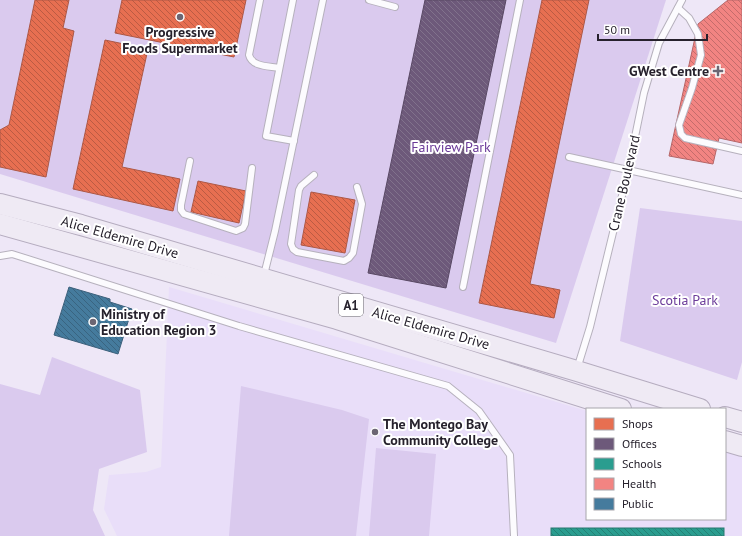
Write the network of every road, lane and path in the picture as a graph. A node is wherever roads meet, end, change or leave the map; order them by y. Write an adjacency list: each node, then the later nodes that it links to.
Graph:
1 (260, 0): 9 (lane)
2 (293, 0): 9 (lane)
3 (323, 0): 10 (lane)
4 (369, 0): 7 (lane)
5 (520, 0): 23 (lane)
6 (682, 0): 8 (lane, Crane Boulevard)
7 (395, 7)
8 (678, 8): 11 (lane); 15 (lane, Crane Boulevard)
9 (279, 68): 10 (lane)
10 (294, 141): 22 (lane)
11 (742, 151)
12 (569, 157): 15 (lane)
13 (190, 161): 14 (lane)
14 (252, 168)
15 (628, 171): 18 (lane); 24 (lane, Crane Boulevard)
16 (314, 175): 17 (lane)
17 (357, 187)
18 (742, 195)
19 (0, 204): 22 (main road, Alice Eldemire Drive / A1)
20 (0, 224): 25 (main road, Alice Eldemire Drive / A1)
21 (0, 256): 31 (lane)
22 (263, 278): 24 (main road, Alice Eldemire Drive / A1)
23 (463, 287)
24 (577, 371): 26 (main road, Alice Eldemire Drive / A1)
25 (617, 408)
26 (697, 408)
27 (726, 417): 28 (main road)
28 (742, 422)
29 (726, 441): 30 (main road)
30 (742, 446)
31 (514, 536)

